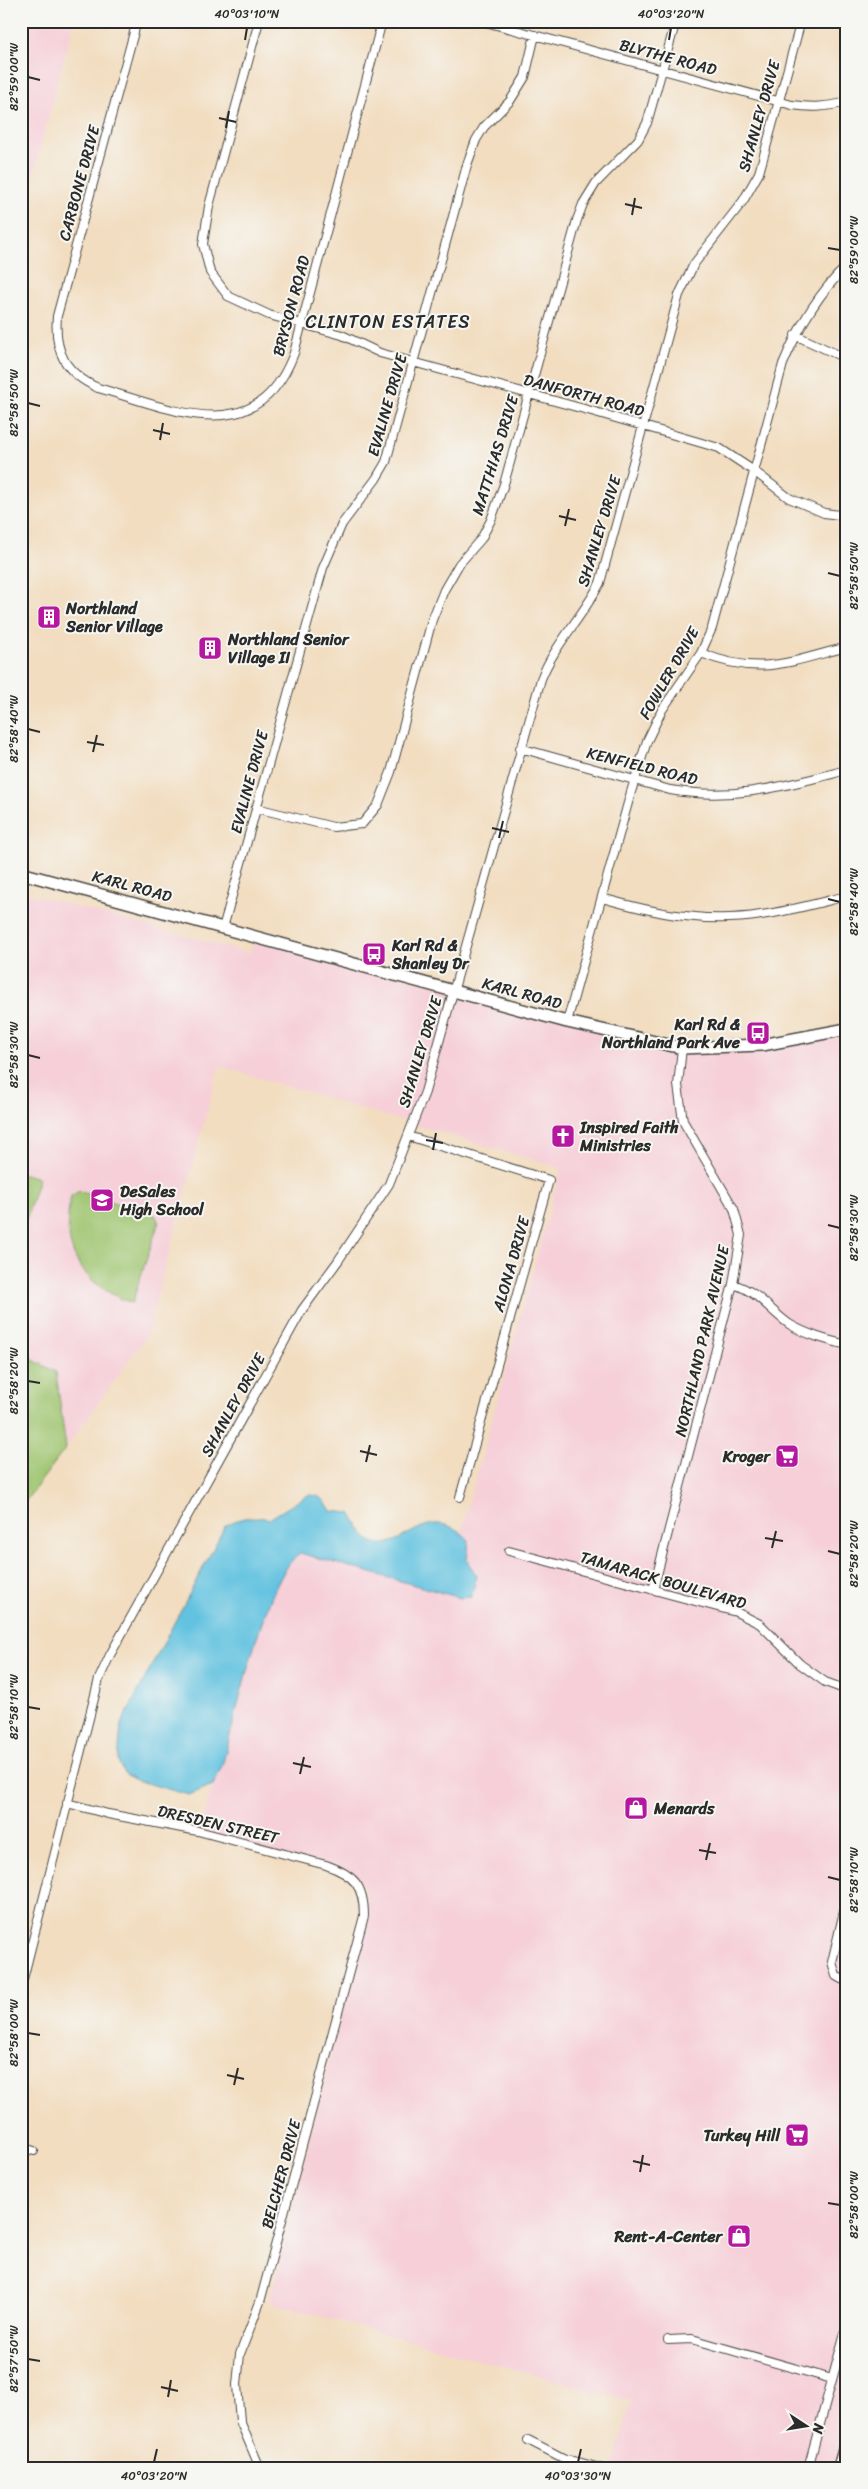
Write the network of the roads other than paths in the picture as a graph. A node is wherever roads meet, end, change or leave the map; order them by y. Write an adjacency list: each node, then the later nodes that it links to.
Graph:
1 (136, 21): 14 (street, CARBONE DRIVE)
2 (259, 21): 12 (street, DANFORTH ROAD)
3 (382, 21): 12 (street, BRYSON ROAD)
4 (482, 21): 7 (street, BLYTHE ROAD)
5 (676, 21): 8 (street, MATTHIAS DRIVE)
6 (801, 21): 9 (street, SHANLEY DRIVE)
7 (535, 35): 8 (street, BLYTHE ROAD); 16 (street, EVALINE DRIVE)
8 (662, 70): 9 (street, BLYTHE ROAD); 17 (street, MATTHIAS DRIVE)
9 (779, 102): 10 (street, BLYTHE ROAD); 18 (street, SHANLEY DRIVE)
10 (847, 102)
11 (847, 266): 13 (street, FOWLER DRIVE)
12 (301, 324): 14 (street, BRYSON ROAD); 16 (street, DANFORTH ROAD)
13 (795, 335): 15 (street); 19 (street, FOWLER DRIVE)
14 (59, 353)
15 (847, 359)
16 (414, 363): 17 (street, DANFORTH ROAD); 26 (street, EVALINE DRIVE)
17 (528, 394): 18 (street, DANFORTH ROAD); 26 (street, MATTHIAS DRIVE)
18 (644, 426): 19 (street, DANFORTH ROAD); 23 (street, SHANLEY DRIVE)
19 (754, 471): 20 (street, DANFORTH ROAD); 22 (street, FOWLER DRIVE)
20 (847, 516)
21 (847, 647): 22 (street)
22 (701, 652): 25 (street, FOWLER DRIVE)
23 (520, 748): 25 (street, KENFIELD ROAD); 31 (street, SHANLEY DRIVE)
24 (847, 770): 25 (street, KENFIELD ROAD)
25 (634, 780): 29 (street, FOWLER DRIVE)
26 (256, 808): 30 (street, EVALINE DRIVE)
27 (21, 872): 30 (main road, KARL ROAD)
28 (847, 896): 29 (street)
29 (602, 898): 32 (street, FOWLER DRIVE)
30 (223, 928): 31 (main road, KARL ROAD)
31 (452, 990): 32 (main road, KARL ROAD); 35 (street, SHANLEY DRIVE)
32 (567, 1022): 34 (main road, KARL ROAD)
33 (847, 1029): 34 (main road, KARL ROAD)
34 (682, 1048): 36 (street, NORTHLAND PARK AVENUE)
35 (408, 1136): 38 (street, ALONA DRIVE); 42 (street, SHANLEY DRIVE)
36 (733, 1284): 37 (street); 40 (street, NORTHLAND PARK AVENUE)
37 (847, 1346)
38 (460, 1497)
39 (509, 1552): 40 (street, TAMARACK BOULEVARD)
40 (653, 1590): 41 (street, TAMARACK BOULEVARD)
41 (847, 1690)
42 (67, 1803): 43 (street, DRESDEN STREET); 46 (street, SHANLEY DRIVE)
43 (358, 1884): 54 (street, BELCHER DRIVE)
44 (847, 1899): 45 (street)
45 (847, 1982)
46 (21, 1988)
47 (21, 2147): 48 (street)
48 (34, 2151)
49 (847, 2325): 51 (street)
50 (668, 2340): 51 (street)
51 (832, 2379): 56 (street)
52 (528, 2440): 55 (street)
53 (847, 2440): 57 (main road)
54 (260, 2468)
55 (600, 2468)
56 (808, 2468)
57 (839, 2468)

